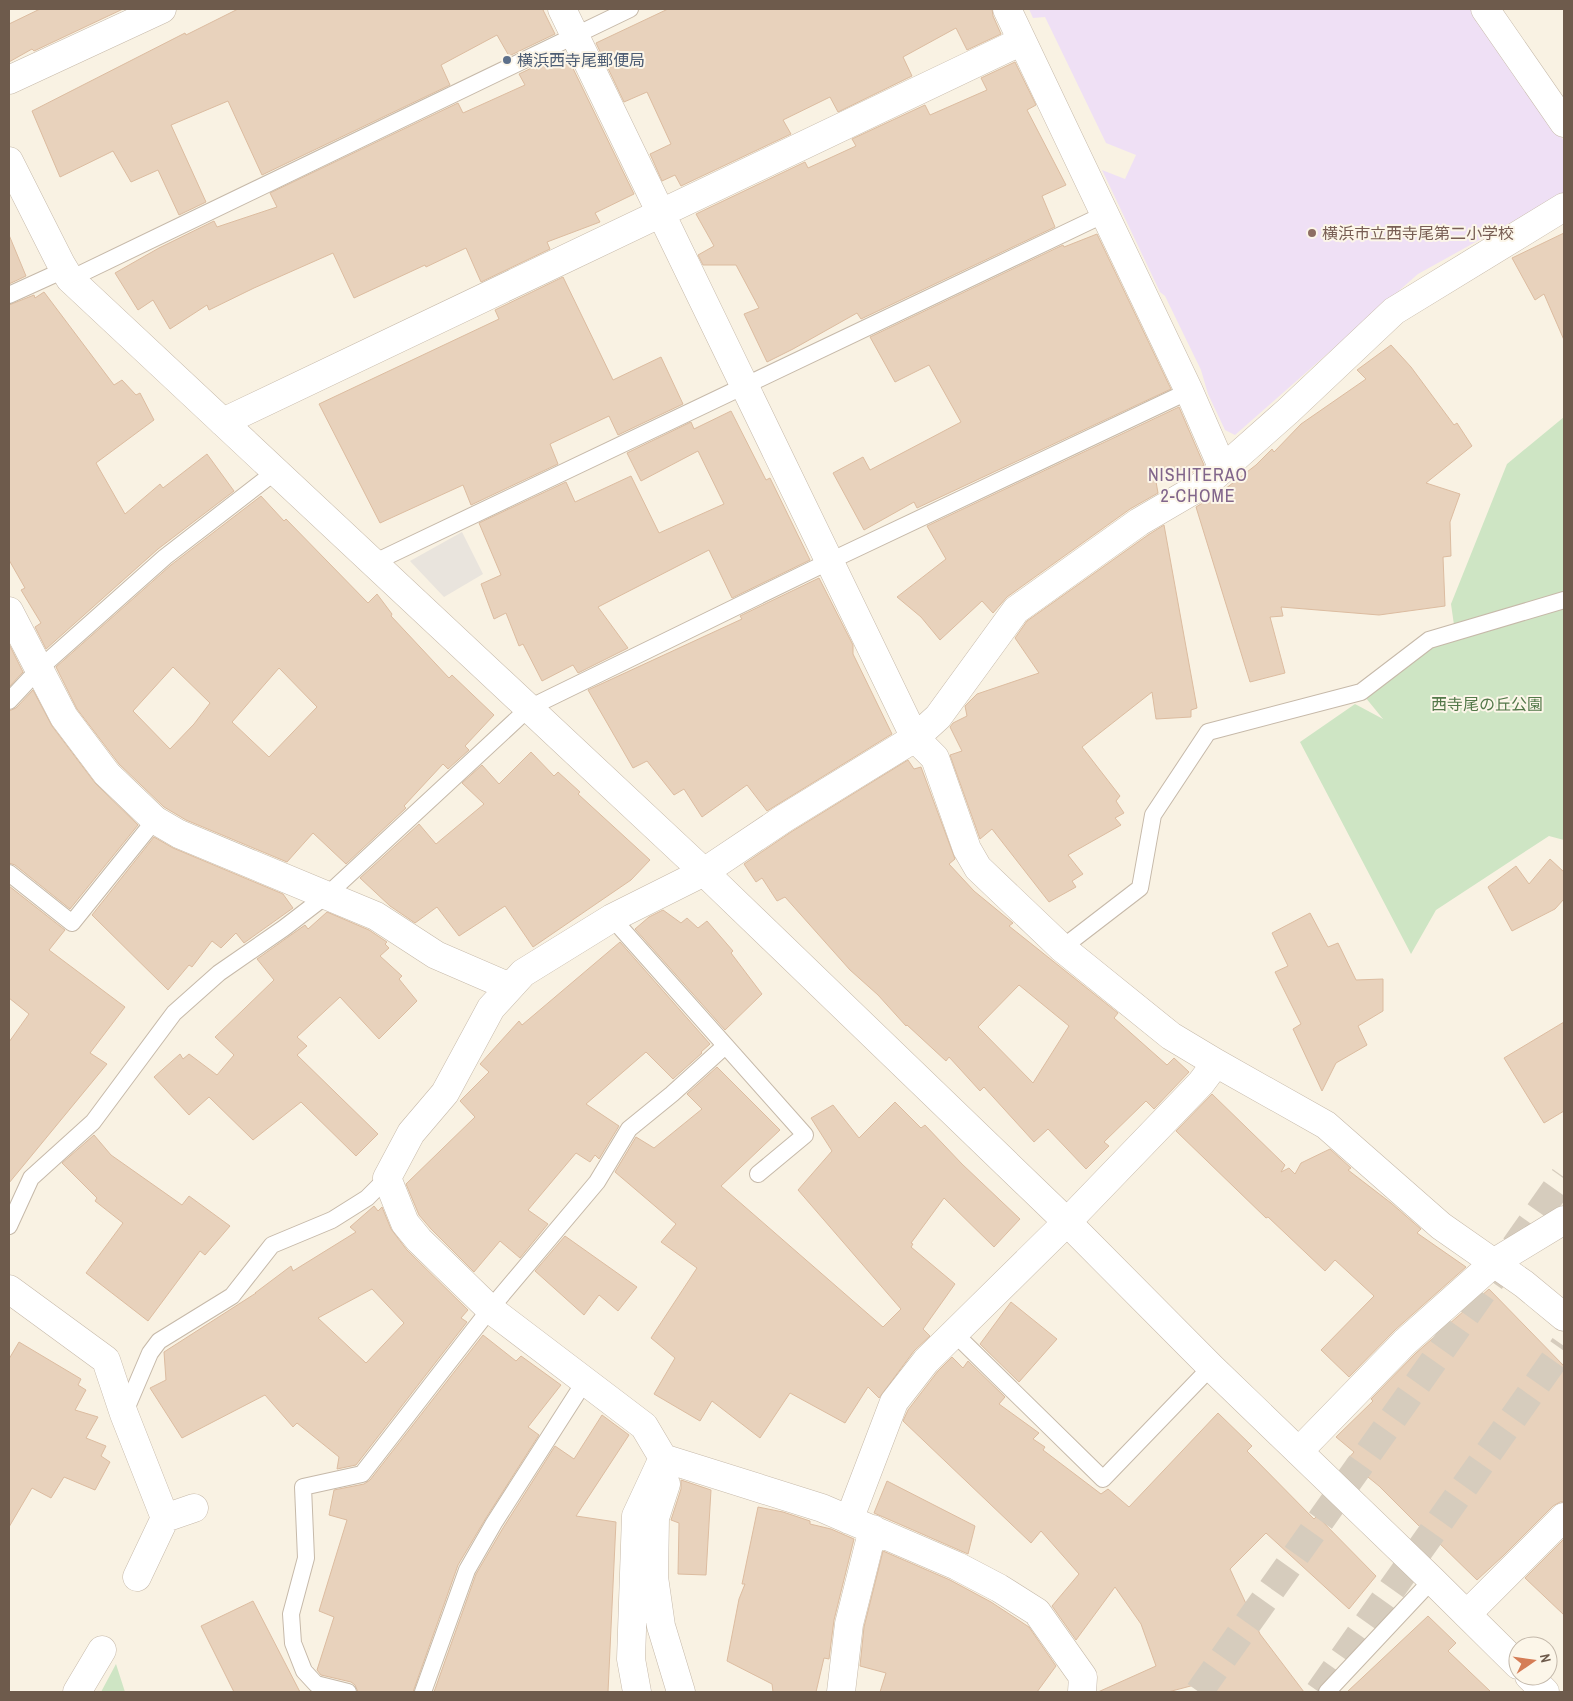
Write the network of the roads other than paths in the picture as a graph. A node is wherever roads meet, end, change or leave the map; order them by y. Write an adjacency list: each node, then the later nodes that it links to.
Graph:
1 (162, 9): 8 (street)
2 (562, 9): 6 (street)
3 (630, 9): 6 (lane)
4 (1007, 9): 7 (street)
5 (1486, 9): 9 (street)
6 (575, 35): 12 (street); 14 (lane)
7 (1022, 41): 12 (street); 13 (street)
8 (9, 80)
9 (1564, 123)
10 (9, 161): 14 (street)
11 (1564, 207): 19 (street)
12 (661, 214): 16 (street); 18 (street)
13 (1105, 214): 16 (lane); 17 (street)
14 (67, 275): 15 (lane); 18 (street)
15 (9, 295)
16 (745, 386): 21 (street); 22 (lane)
17 (1189, 391): 19 (street); 21 (lane)
18 (223, 422): 20 (street)
19 (1222, 469): 28 (street)
20 (276, 472): 22 (street); 25 (lane)
21 (830, 561): 27 (lane); 28 (street)
22 (373, 562): 27 (street)
23 (1564, 600): 34 (lane)
24 (9, 611): 25 (street)
25 (39, 669): 26 (lane); 29 (street)
26 (9, 701)
27 (529, 708): 30 (street); 32 (lane)
28 (915, 738): 30 (street); 34 (street)
29 (155, 820): 31 (lane); 32 (street)
30 (704, 872): 33 (street); 41 (street)
31 (9, 873)
32 (327, 896): 35 (street); 42 (lane)
33 (612, 918): 35 (street); 36 (lane)
34 (1062, 948): 37 (street)
35 (510, 987): 39 (street)
36 (725, 1046): 38 (lane); 45 (lane)
37 (1216, 1064): 41 (street); 43 (street)
38 (758, 1174)
39 (388, 1178): 45 (street); 50 (lane)
40 (1564, 1220): 43 (street)
41 (1067, 1222): 47 (street); 48 (street)
42 (9, 1226)
43 (1494, 1262): 46 (street); 51 (street)
44 (9, 1289): 50 (street)
45 (490, 1309): 49 (street); 63 (lane)
46 (1564, 1317)
47 (954, 1333): 48 (lane); 56 (street)
48 (1211, 1367): 51 (street)
49 (585, 1381): 52 (street); 64 (lane)
50 (124, 1414): 55 (street)
51 (1299, 1451): 58 (street)
52 (669, 1460): 56 (street); 65 (street); 66 (street)
53 (194, 1508): 55 (street)
54 (1564, 1516): 59 (street)
55 (165, 1518): 57 (street)
56 (861, 1525): 67 (street); 68 (street)
57 (137, 1577)
58 (1432, 1580): 59 (street); 69 (lane)
59 (1467, 1614): 61 (street)
60 (102, 1650): 62 (street)
61 (1508, 1655)
62 (77, 1692)
63 (348, 1692)
64 (423, 1692)
65 (636, 1692)
66 (681, 1692)
67 (841, 1692)
68 (1082, 1692)
69 (1327, 1692)

